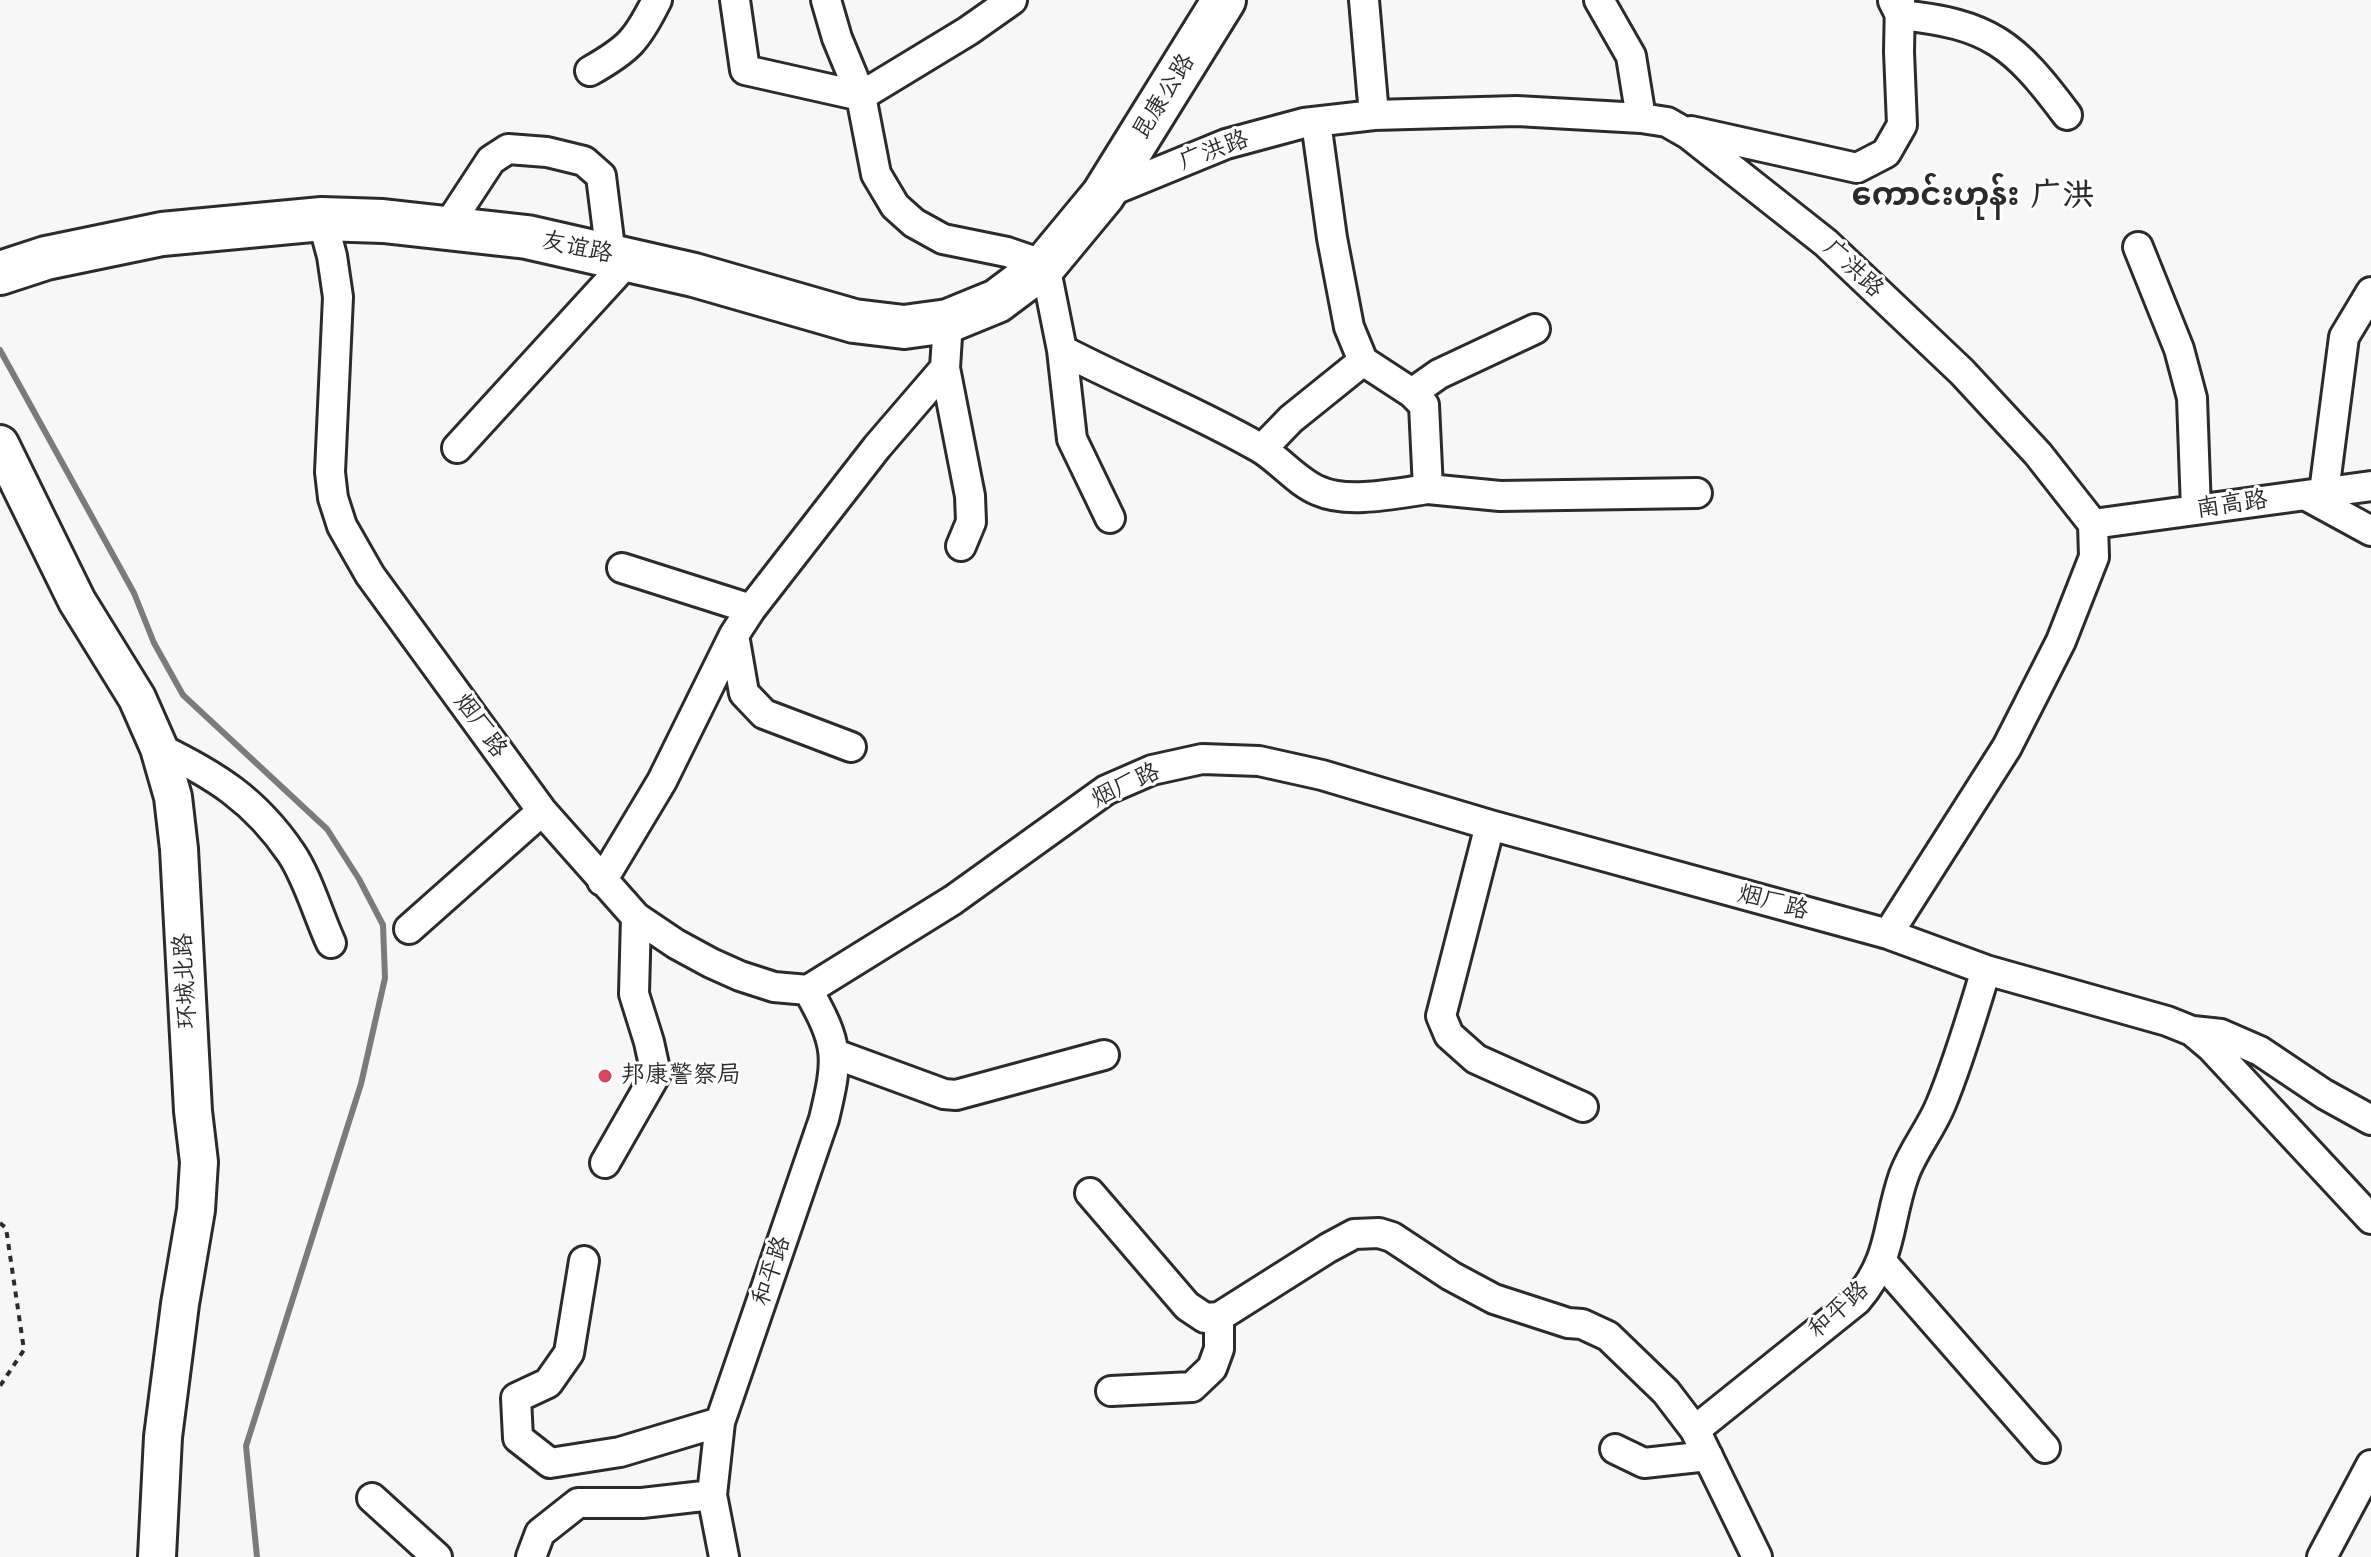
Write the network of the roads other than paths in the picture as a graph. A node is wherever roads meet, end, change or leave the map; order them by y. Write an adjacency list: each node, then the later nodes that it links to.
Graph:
1 (657, 0): 9 (street)
2 (735, 0): 10 (street)
3 (826, 0): 10 (street)
4 (1012, 0): 10 (street)
5 (1224, 0): 16 (highway, 昆康公路)
6 (1364, 0): 11 (street)
7 (1599, 0): 13 (street)
8 (1897, 5): 12 (street); 15 (street)
9 (590, 71)
10 (861, 96): 21 (street)
11 (1374, 115): 13 (street, 广洪路); 14 (street, 广洪路)
12 (2067, 115)
13 (1641, 118): 15 (street, 广洪路)
14 (1316, 122): 16 (street, 广洪路); 27 (street)
15 (1679, 128): 39 (street, 广洪路)
16 (1103, 195): 21 (highway, 友谊路)
17 (322, 219): 18 (highway, 友谊路); 22 (highway, 友谊路); 47 (street, 烟厂路)
18 (447, 227): 20 (highway, 友谊路); 20 (street)
19 (2138, 247): 37 (street)
20 (620, 258): 24 (highway, 友谊路); 31 (street)
21 (1045, 265): 24 (highway, 友谊路); 26 (street)
22 (0, 273)
23 (2371, 292): 36 (street)
24 (948, 321): 28 (street)
25 (1535, 329): 29 (street)
26 (1062, 350): 32 (street); 38 (street)
27 (1363, 361): 29 (street); 32 (street)
28 (945, 368): 41 (street); 43 (street)
29 (1412, 393): 34 (street)
30 (0, 444): 46 (main road, 环城北路)
31 (457, 448)
32 (1262, 449): 34 (street)
33 (2371, 486): 36 (street, 南高路)
34 (1428, 489): 35 (street)
35 (1697, 493)
36 (2314, 494): 37 (street, 南高路); 40 (street)
37 (2196, 510): 39 (street, 南高路)
38 (1110, 518)
39 (2093, 524): 52 (street)
40 (2371, 531)
41 (961, 546)
42 (622, 568): 43 (street)
43 (751, 609): 44 (street)
44 (734, 635): 45 (street); 49 (street)
45 (851, 747)
46 (159, 748): 53 (street); 76 (main road, 环城北路)
47 (542, 811): 49 (street, 烟厂路); 51 (street)
48 (1490, 825): 52 (street, 烟厂路); 55 (street, 烟厂路); 59 (street)
49 (602, 881): 50 (street, 烟厂路)
50 (636, 917): 55 (street, 烟厂路); 61 (street)
51 (409, 929)
52 (1888, 934): 54 (street, 烟厂路)
53 (331, 943)
54 (1986, 970): 56 (street, 烟厂路); 65 (street, 和平路)
55 (808, 990): 57 (street, 和平路)
56 (2192, 1031): 60 (street); 63 (street, 烟厂路)
57 (835, 1054): 58 (street); 68 (street, 和平路)
58 (1104, 1055)
59 (1583, 1107)
60 (2371, 1120)
61 (605, 1163)
62 (1090, 1193): 66 (street)
63 (2371, 1219)
64 (584, 1261): 68 (street)
65 (1882, 1262): 69 (street, 和平路); 70 (street)
66 (1219, 1317): 67 (street); 69 (street)
67 (1111, 1391)
68 (720, 1422): 74 (street, 和平路)
69 (1695, 1430): 72 (street)
70 (2045, 1448)
71 (1615, 1449): 72 (street)
72 (1708, 1456): 80 (street)
73 (2371, 1465): 81 (street)
74 (712, 1495): 78 (street); 79 (street, 和平路)
75 (372, 1498): 77 (street)
76 (157, 1557)
77 (437, 1557)
78 (531, 1557)
79 (724, 1557)
80 (1757, 1557)
81 (2322, 1557)

